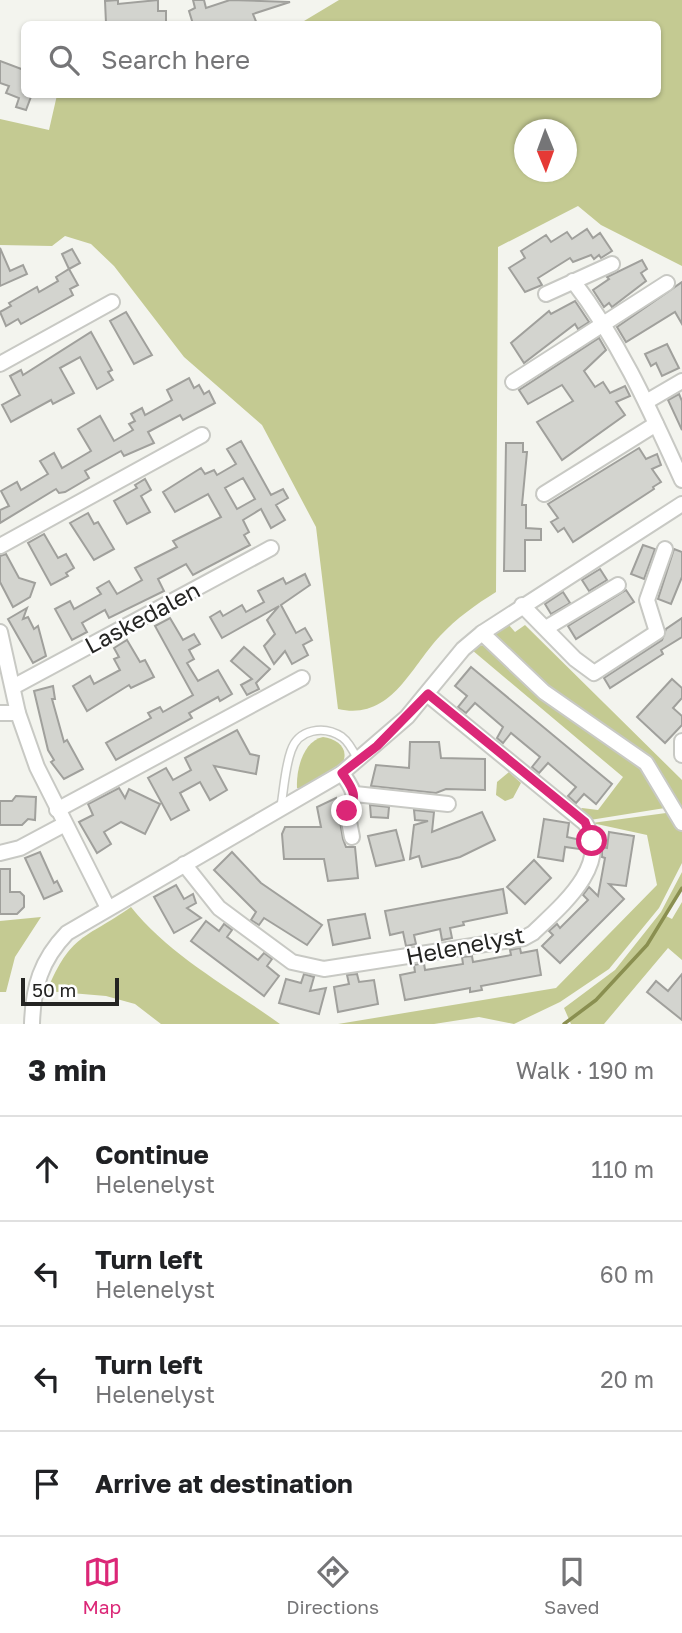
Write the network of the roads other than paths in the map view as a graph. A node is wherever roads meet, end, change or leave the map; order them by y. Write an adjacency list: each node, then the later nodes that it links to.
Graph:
1 (612, 264): 2 (street)
2 (573, 281): 4 (street); 6 (street)
3 (667, 283): 6 (street)
4 (546, 294)
5 (112, 302): 7 (street)
6 (604, 321): 9 (street); 10 (street)
7 (0, 364)
8 (682, 381): 10 (street)
9 (513, 382)
10 (646, 402): 11 (street)
11 (656, 424): 13 (street); 14 (street)
12 (202, 435): 16 (street)
13 (682, 480)
14 (544, 494)
15 (682, 504): 20 (street)
16 (0, 546)
17 (271, 548): 25 (street, Laskedalen)
18 (665, 549): 21 (street)
19 (618, 585): 21 (street)
20 (522, 605): 21 (street); 23 (street)
21 (547, 628)
22 (0, 632): 25 (street)
23 (482, 633): 26 (street); 37 (street)
24 (302, 678): 35 (street)
25 (13, 687): 28 (street)
26 (428, 694): 31 (street); 41 (street, Helenelyst)
27 (0, 713): 28 (street)
28 (18, 713): 35 (street)
29 (682, 741): 30 (street)
30 (682, 755)
31 (359, 761): 32 (street); 36 (lane)
32 (342, 773): 33 (street); 36 (street)
33 (355, 794): 34 (street); 39 (street)
34 (448, 804)
35 (57, 810): 38 (street)
36 (280, 810): 41 (street)
37 (682, 823)
38 (65, 824): 40 (street); 42 (street)
39 (352, 837)
40 (0, 853)
41 (184, 864): 42 (street)
42 (108, 908): 43 (street)
43 (32, 1024)

